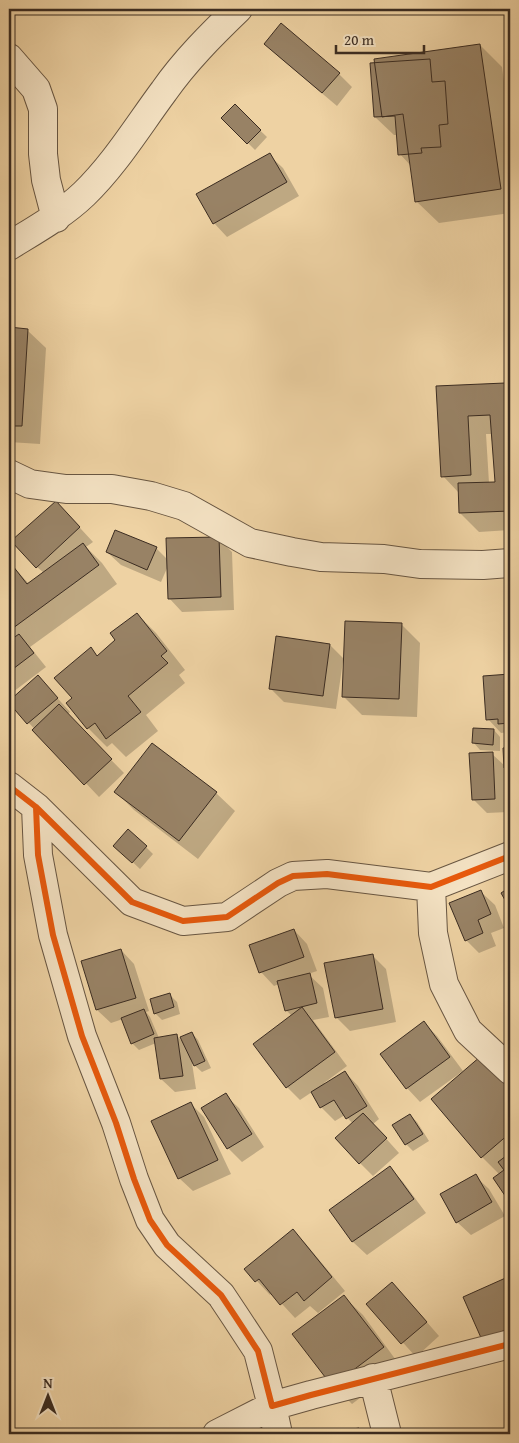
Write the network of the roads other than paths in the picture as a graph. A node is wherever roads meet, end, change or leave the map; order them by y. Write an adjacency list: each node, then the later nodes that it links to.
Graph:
1 (238, 9): 3 (street)
2 (9, 58): 3 (street)
3 (56, 218): 4 (street)
4 (9, 246)
5 (9, 474): 6 (street)
6 (510, 563)
7 (9, 786): 8 (street)
8 (36, 807): 10 (street); 14 (street)
9 (510, 856): 10 (street)
10 (431, 887): 11 (street)
11 (510, 1070)
12 (510, 1344): 13 (street)
13 (373, 1378): 14 (street); 17 (street)
14 (272, 1406): 15 (street); 16 (street)
15 (217, 1434)
16 (278, 1434)
17 (387, 1434)

